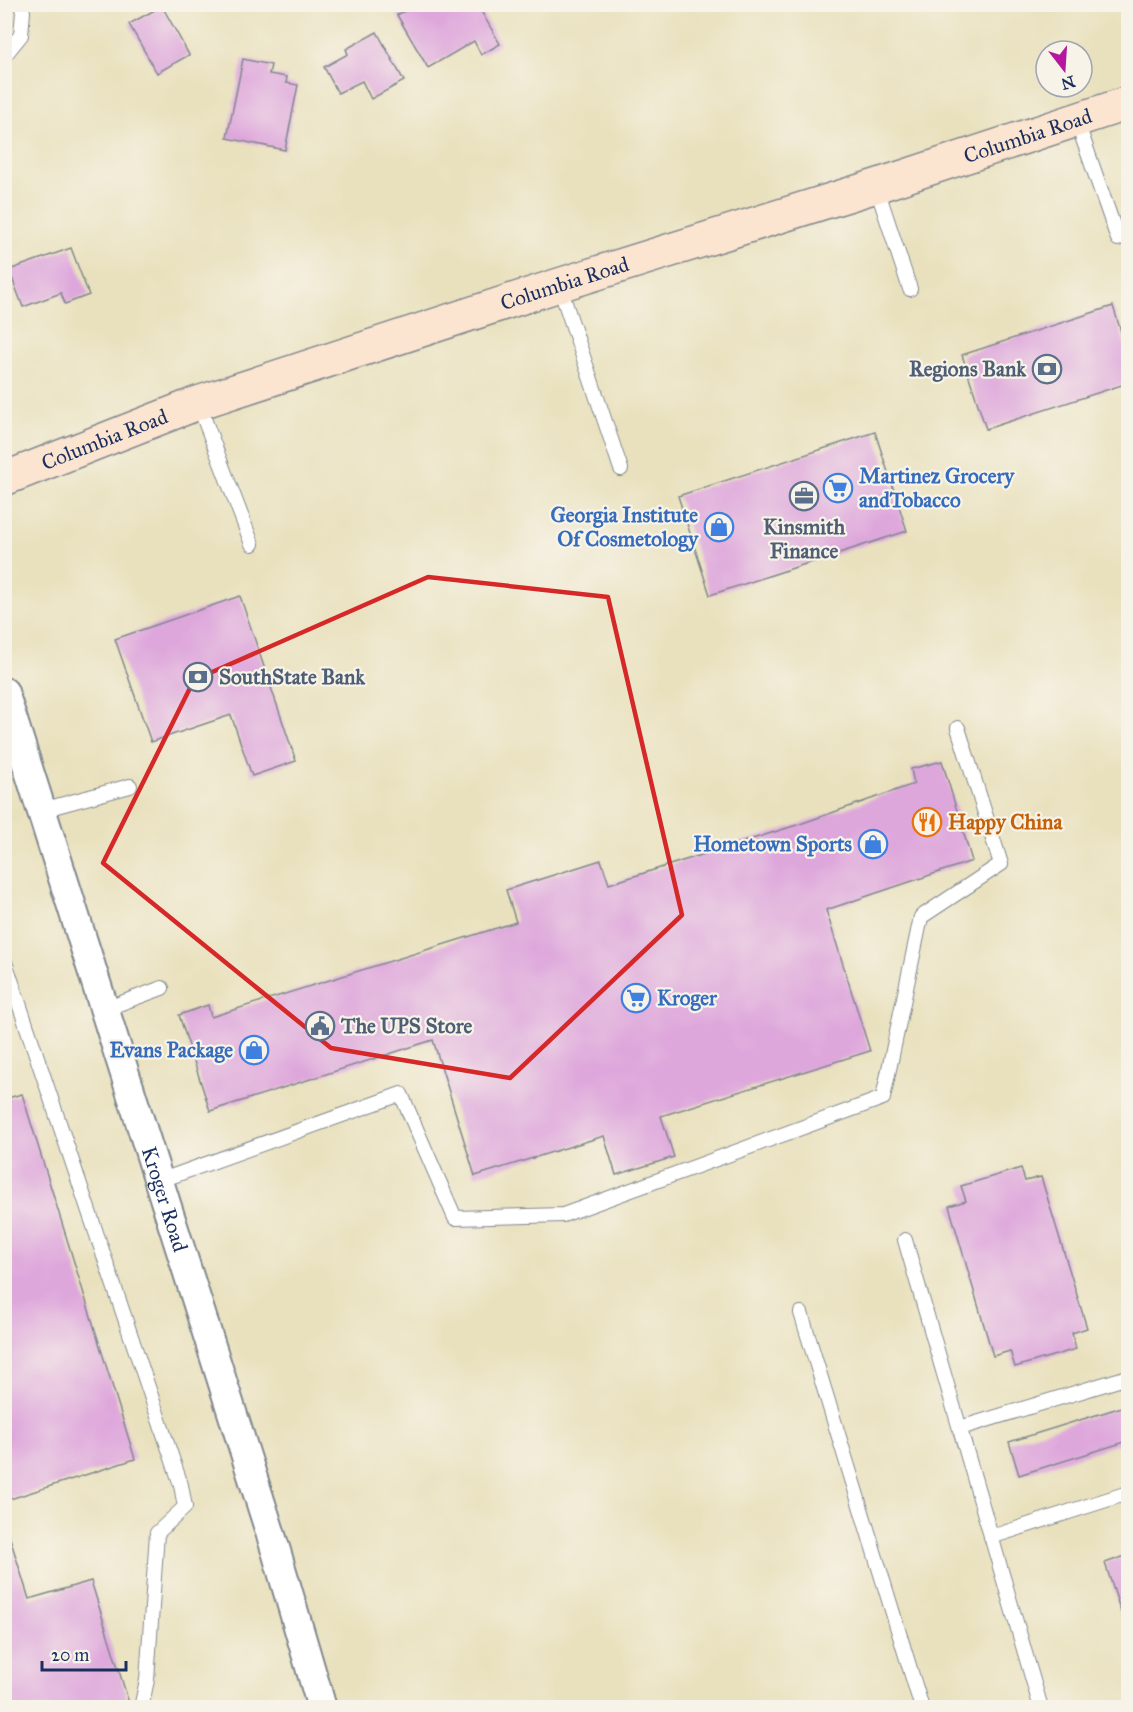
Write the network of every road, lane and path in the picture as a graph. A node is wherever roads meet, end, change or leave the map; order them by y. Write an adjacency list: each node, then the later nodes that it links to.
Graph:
1 (21, 4): 2 (lane)
2 (4, 56)
3 (1128, 103): 4 (main road, Columbia Road)
4 (1076, 119): 5 (main road, Columbia Road); 6 (lane)
5 (876, 186): 7 (main road, Columbia Road); 8 (lane)
6 (1118, 239)
7 (559, 285): 9 (main road, Columbia Road); 10 (lane)
8 (910, 289)
9 (198, 403): 11 (main road, Columbia Road); 12 (lane)
10 (621, 469)
11 (4, 479)
12 (252, 544)
13 (4, 692): 16 (street, Kroger Road)
14 (958, 728): 20 (lane)
15 (130, 786): 16 (lane)
16 (42, 810): 19 (street, Kroger Road)
17 (4, 959): 27 (lane)
18 (162, 988): 19 (lane)
19 (105, 1009): 20 (street, Kroger Road)
20 (159, 1180): 28 (street, Kroger Road)
21 (905, 1240): 24 (lane)
22 (801, 1313): 29 (lane)
23 (1128, 1377): 24 (lane)
24 (960, 1428): 26 (lane)
25 (1128, 1493): 26 (lane)
26 (991, 1537): 30 (lane)
27 (141, 1707)
28 (322, 1707)
29 (922, 1707)
30 (1041, 1707)

